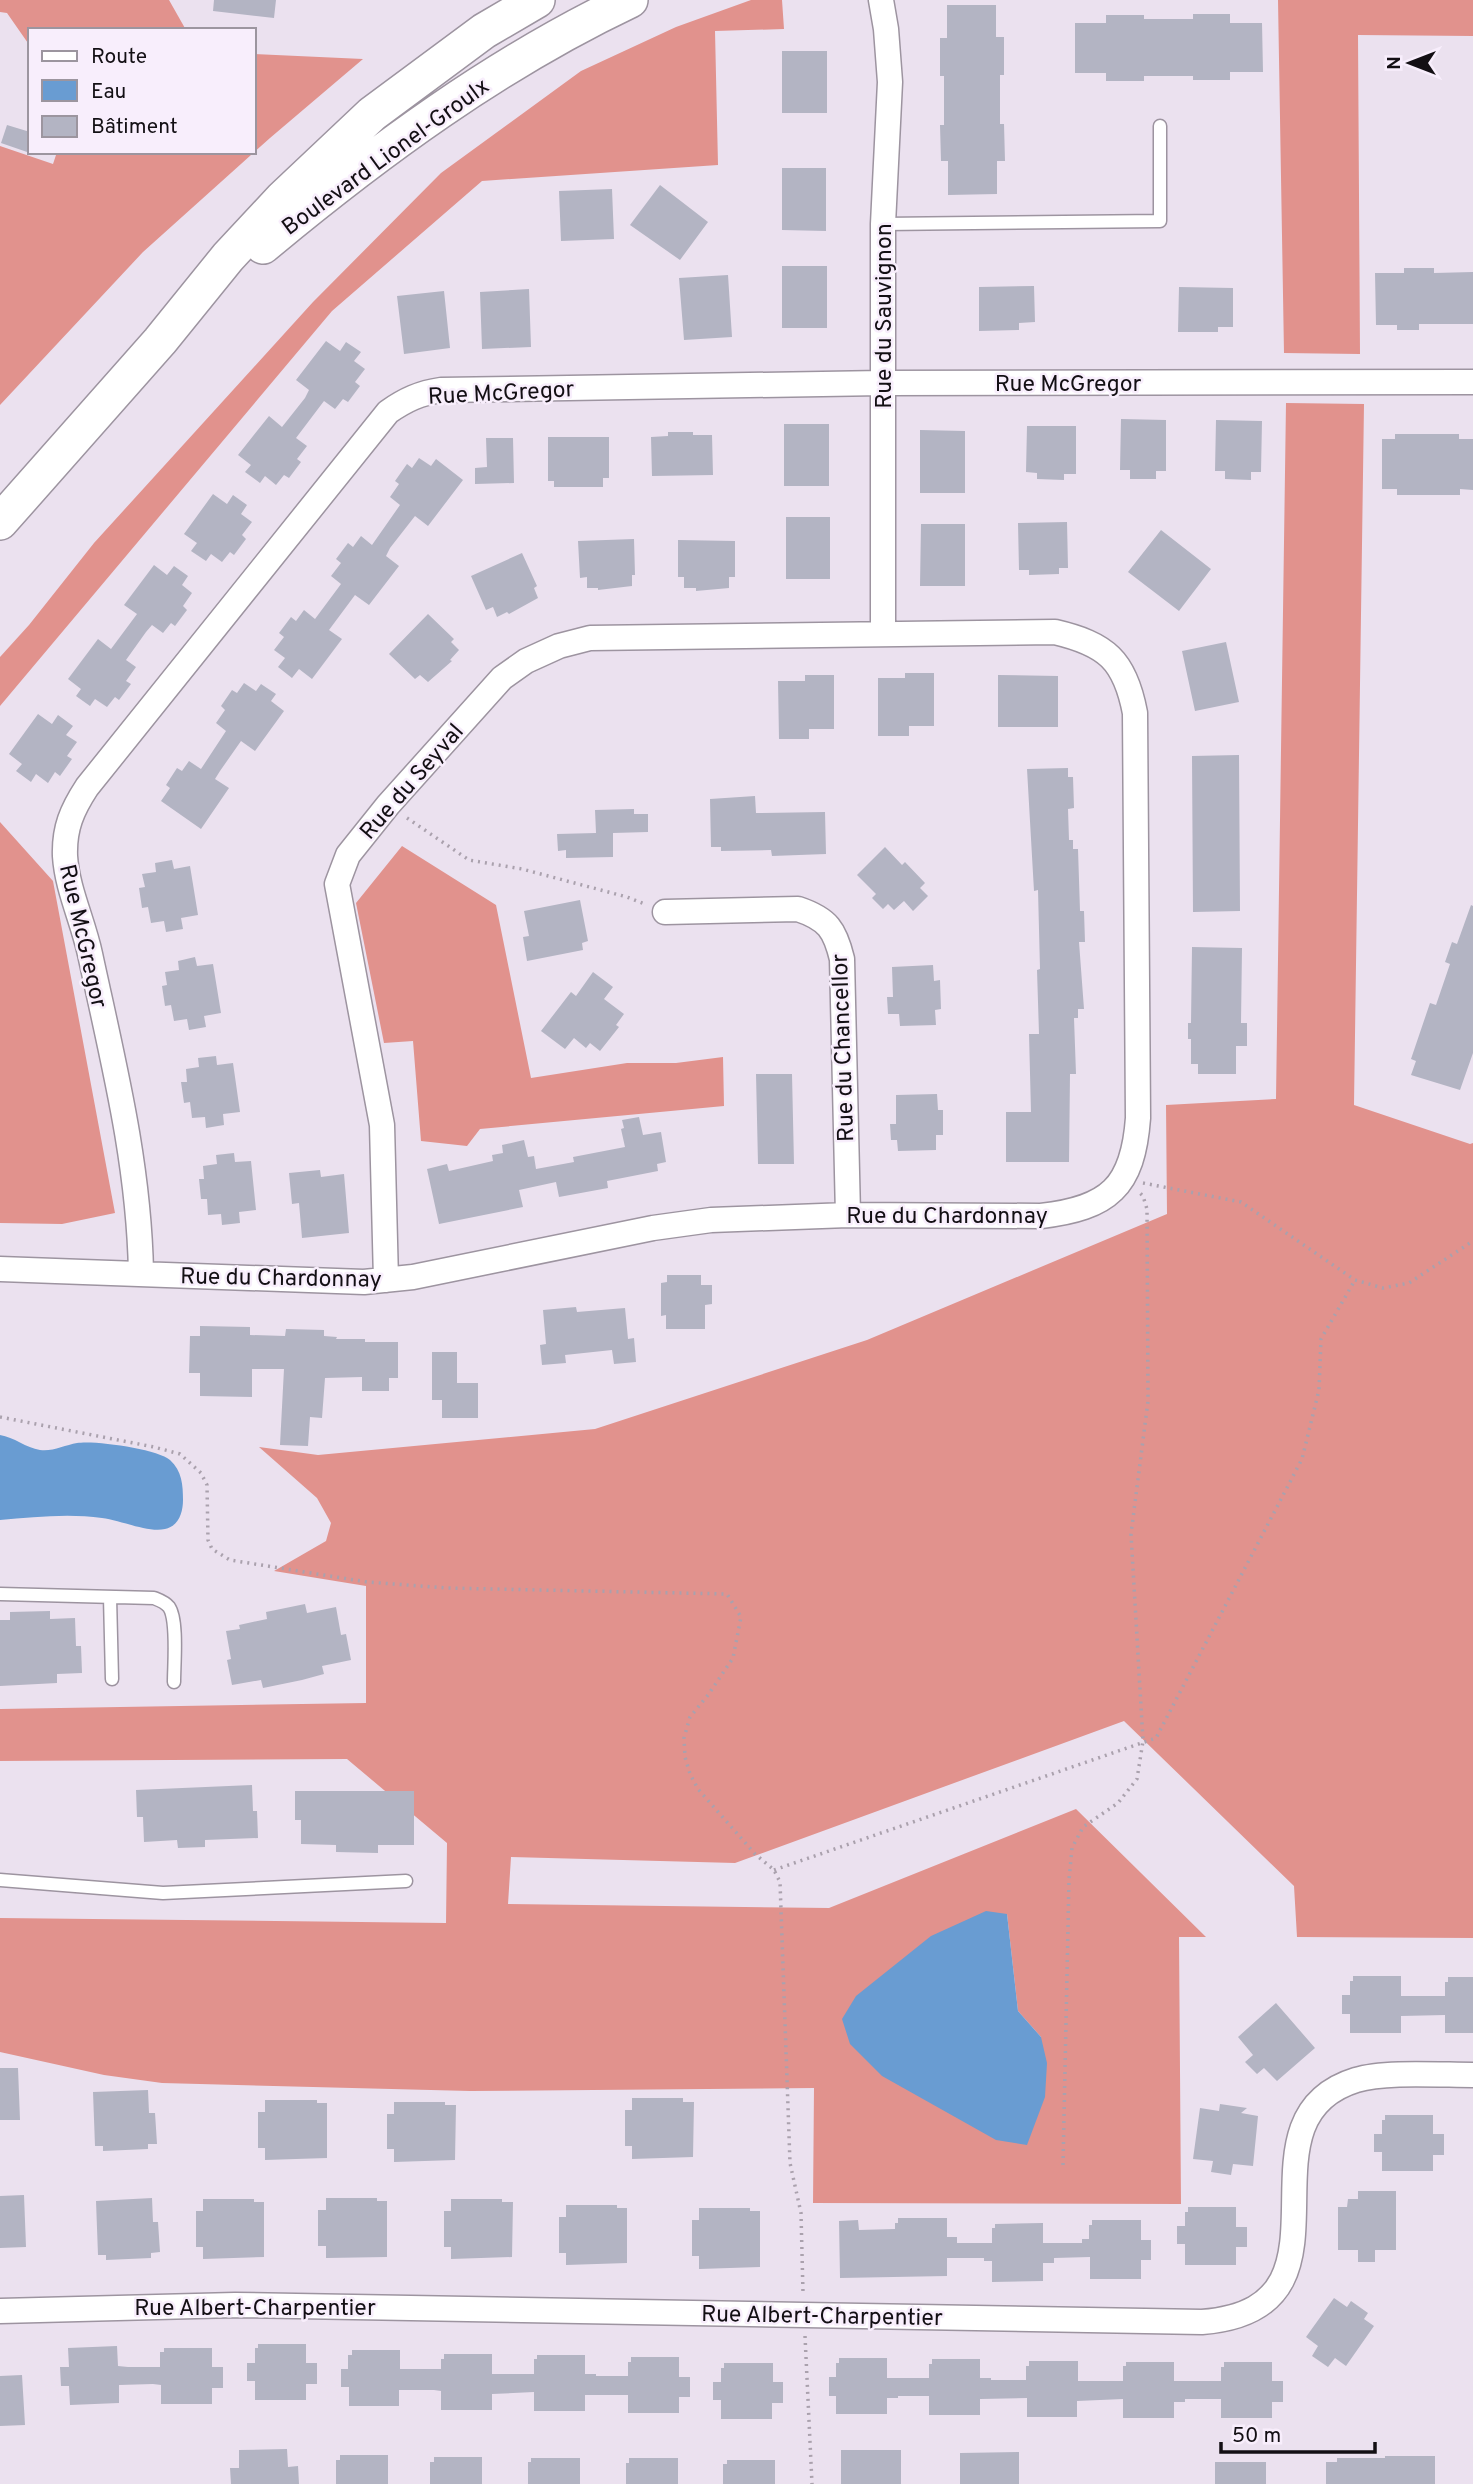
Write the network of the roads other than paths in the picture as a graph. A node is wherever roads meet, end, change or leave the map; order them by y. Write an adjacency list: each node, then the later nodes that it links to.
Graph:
1 (537, 0): 6 (main road, Boulevard Lionel-Groulx)
2 (631, 0): 6 (main road, Boulevard Lionel-Groulx)
3 (881, 0): 5 (street, Rue du Sauvignon)
4 (1160, 126): 5 (lane)
5 (883, 224): 8 (street, Rue du Sauvignon)
6 (160, 341): 9 (main road, Boulevard Lionel-Groulx)
7 (1473, 382): 8 (street, Rue McGregor)
8 (882, 383): 10 (street, Rue du Sauvignon); 14 (street, Rue McGregor)
9 (0, 522)
10 (883, 633): 12 (street, Rue du Chardonnay); 15 (street, Rue du Seyval)
11 (665, 912): 12 (street, Rue du Chancellor)
12 (848, 1215): 15 (street, Rue du Chardonnay)
13 (0, 1269): 14 (street, Rue du Chardonnay)
14 (141, 1273): 15 (street, Rue du Chardonnay)
15 (386, 1280)
16 (0, 1594): 17 (lane)
17 (110, 1597): 18 (lane); 19 (lane)
18 (112, 1679)
19 (174, 1682)
20 (0, 1880): 21 (lane)
21 (406, 1881)
22 (1473, 2075): 23 (street, Rue Albert-Charpentier)
23 (0, 2311)

